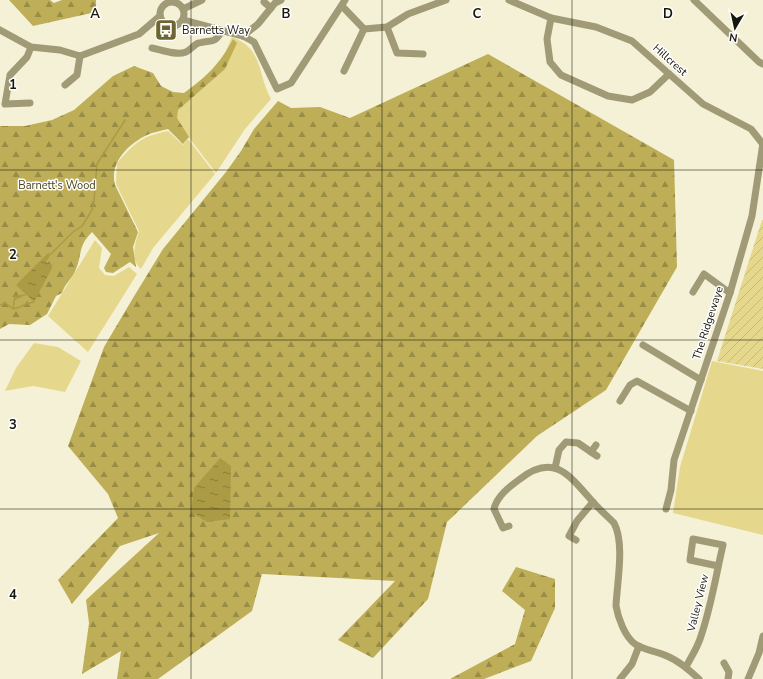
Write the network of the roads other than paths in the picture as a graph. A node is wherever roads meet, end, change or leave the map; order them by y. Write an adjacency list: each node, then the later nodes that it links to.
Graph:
1 (202, 0): 9 (street)
2 (281, 0): 8 (street)
3 (446, 0): 13 (street)
4 (509, 0): 11 (street, Hillcrest)
5 (694, 0): 22 (street)
6 (264, 2): 8 (street)
7 (343, 3): 14 (street); 17 (street)
8 (271, 8): 17 (street)
9 (183, 9): 10 (street); 12 (street)
10 (160, 16): 12 (street); 21 (street)
11 (551, 18): 24 (street, Hillcrest); 24 (street)
12 (183, 20): 16 (street)
13 (387, 27): 14 (street); 20 (street)
14 (364, 29): 23 (street)
15 (0, 30): 18 (street)
16 (222, 31): 17 (street); 19 (street)
17 (242, 36)
18 (31, 47): 21 (street); 26 (street)
19 (152, 48)
20 (423, 54)
21 (80, 56): 25 (street)
22 (763, 64)
23 (344, 71)
24 (669, 74): 28 (street, Hillcrest)
25 (65, 85)
26 (2, 102): 27 (street)
27 (30, 103)
28 (763, 143): 30 (street, The Ridgewaye)
29 (693, 292): 30 (street)
30 (730, 293): 32 (street, The Ridgewaye)
31 (644, 345): 32 (street)
32 (701, 380): 34 (street, The Ridgewaye)
33 (620, 401): 34 (street)
34 (691, 411): 38 (street, The Ridgewaye)
35 (596, 445): 36 (street)
36 (555, 468): 37 (street); 39 (street)
37 (593, 502): 40 (street); 43 (street)
38 (666, 509)
39 (510, 526)
40 (576, 540)
41 (718, 566): 41 (street, Valley View); 45 (street, Valley View)
42 (763, 636): 49 (street)
43 (640, 646): 45 (street); 46 (street)
44 (724, 663): 48 (street)
45 (686, 667): 47 (street)
46 (620, 679)
47 (699, 679)
48 (728, 679)
49 (748, 679)

